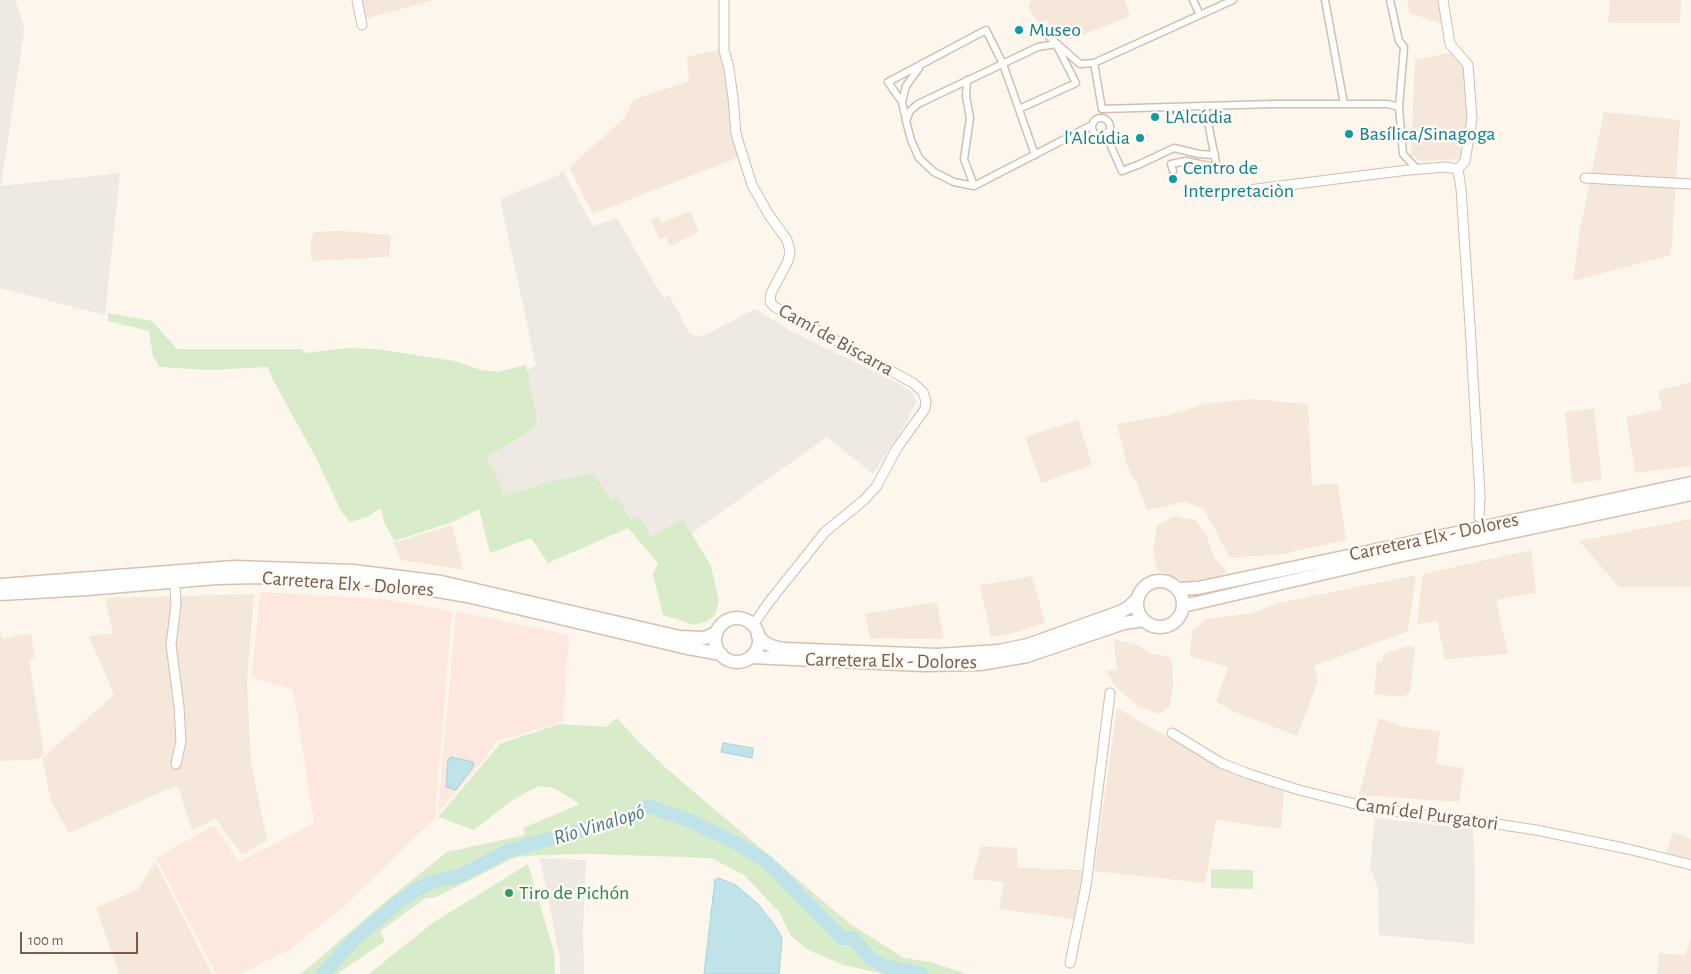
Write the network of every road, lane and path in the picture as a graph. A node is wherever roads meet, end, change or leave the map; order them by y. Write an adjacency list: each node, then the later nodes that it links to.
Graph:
1 (357, 0): 9 (street)
2 (724, 0): 45 (street, Camí de Biscarra)
3 (1193, 0): 8 (street)
4 (1233, 0): 8 (street)
5 (1325, 0): 17 (street)
6 (1390, 0): 19 (street)
7 (1443, 0): 28 (street)
8 (1200, 15): 12 (street)
9 (362, 25)
10 (1046, 34): 11 (street)
11 (1056, 44): 12 (street); 14 (street); 21 (street)
12 (1094, 63): 20 (street)
13 (922, 64): 14 (street); 16 (street); 16 (street)
14 (1003, 64): 15 (street); 21 (street)
15 (967, 80): 23 (street); 33 (street)
16 (902, 102): 23 (street)
17 (1344, 104): 18 (street); 19 (street)
18 (1205, 107): 20 (street); 26 (street)
19 (1399, 107): 29 (street)
20 (1102, 109): 22 (street)
21 (1019, 110): 27 (street)
22 (1103, 118): 24 (street); 25 (street)
23 (906, 121): 33 (street)
24 (1092, 125): 25 (street); 27 (street)
25 (1106, 135): 26 (street)
26 (1215, 155): 30 (street)
27 (1035, 156): 33 (street)
28 (1458, 169): 29 (street); 37 (street)
29 (1412, 170): 34 (street)
30 (1173, 171)
31 (1585, 178): 32 (street)
32 (1691, 184)
33 (974, 186)
34 (1248, 190)
35 (1691, 483): 40 (main road, Carretera Elx - Dolores)
36 (1691, 494): 43 (main road, Carretera Elx - Dolores)
37 (1479, 517)
38 (0, 585): 46 (main road, Carretera Elx - Dolores)
39 (175, 587): 51 (street)
40 (1177, 589): 42 (main road); 43 (main road)
41 (0, 594): 47 (main road, Carretera Elx - Dolores)
42 (1138, 598): 44 (main road); 45 (main road, Carretera Elx - Dolores)
43 (1183, 606): 44 (main road)
44 (1144, 620): 48 (main road, Carretera Elx - Dolores)
45 (756, 631): 46 (main road); 48 (main road)
46 (717, 632): 47 (main road)
47 (721, 654): 48 (main road)
48 (751, 656)
49 (1110, 693): 53 (street)
50 (1172, 734): 52 (street, Camí del Purgatori)
51 (176, 764)
52 (1691, 864)
53 (1070, 963)

